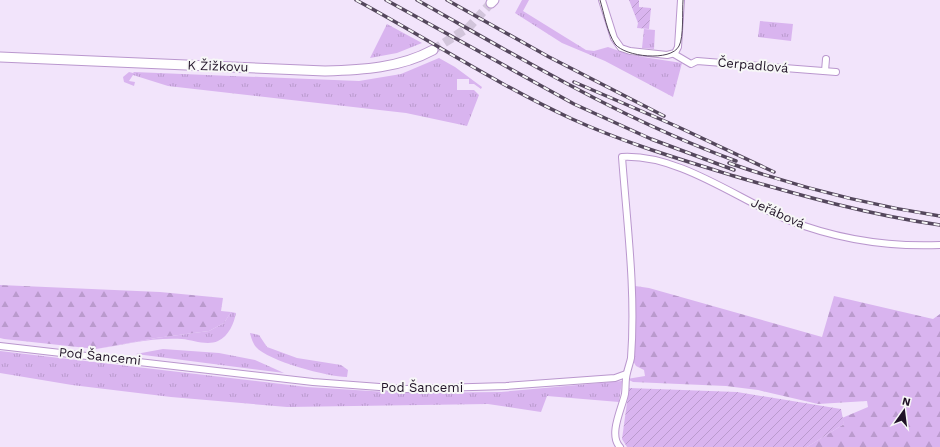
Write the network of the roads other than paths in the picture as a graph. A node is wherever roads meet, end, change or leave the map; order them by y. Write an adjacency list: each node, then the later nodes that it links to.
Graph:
1 (602, 0): 4 (street)
2 (681, 0): 4 (street)
3 (434, 50): 5 (main road, K Žižkovu)
4 (675, 52): 7 (street, Čerpadlová)
5 (0, 57)
6 (826, 59): 7 (street)
7 (825, 71): 8 (street, Čerpadlová)
8 (836, 72)
9 (940, 245): 11 (street, Jeřábová)
10 (0, 346): 11 (street, Pod Šancemi)
11 (626, 374): 12 (street)
12 (620, 447)

